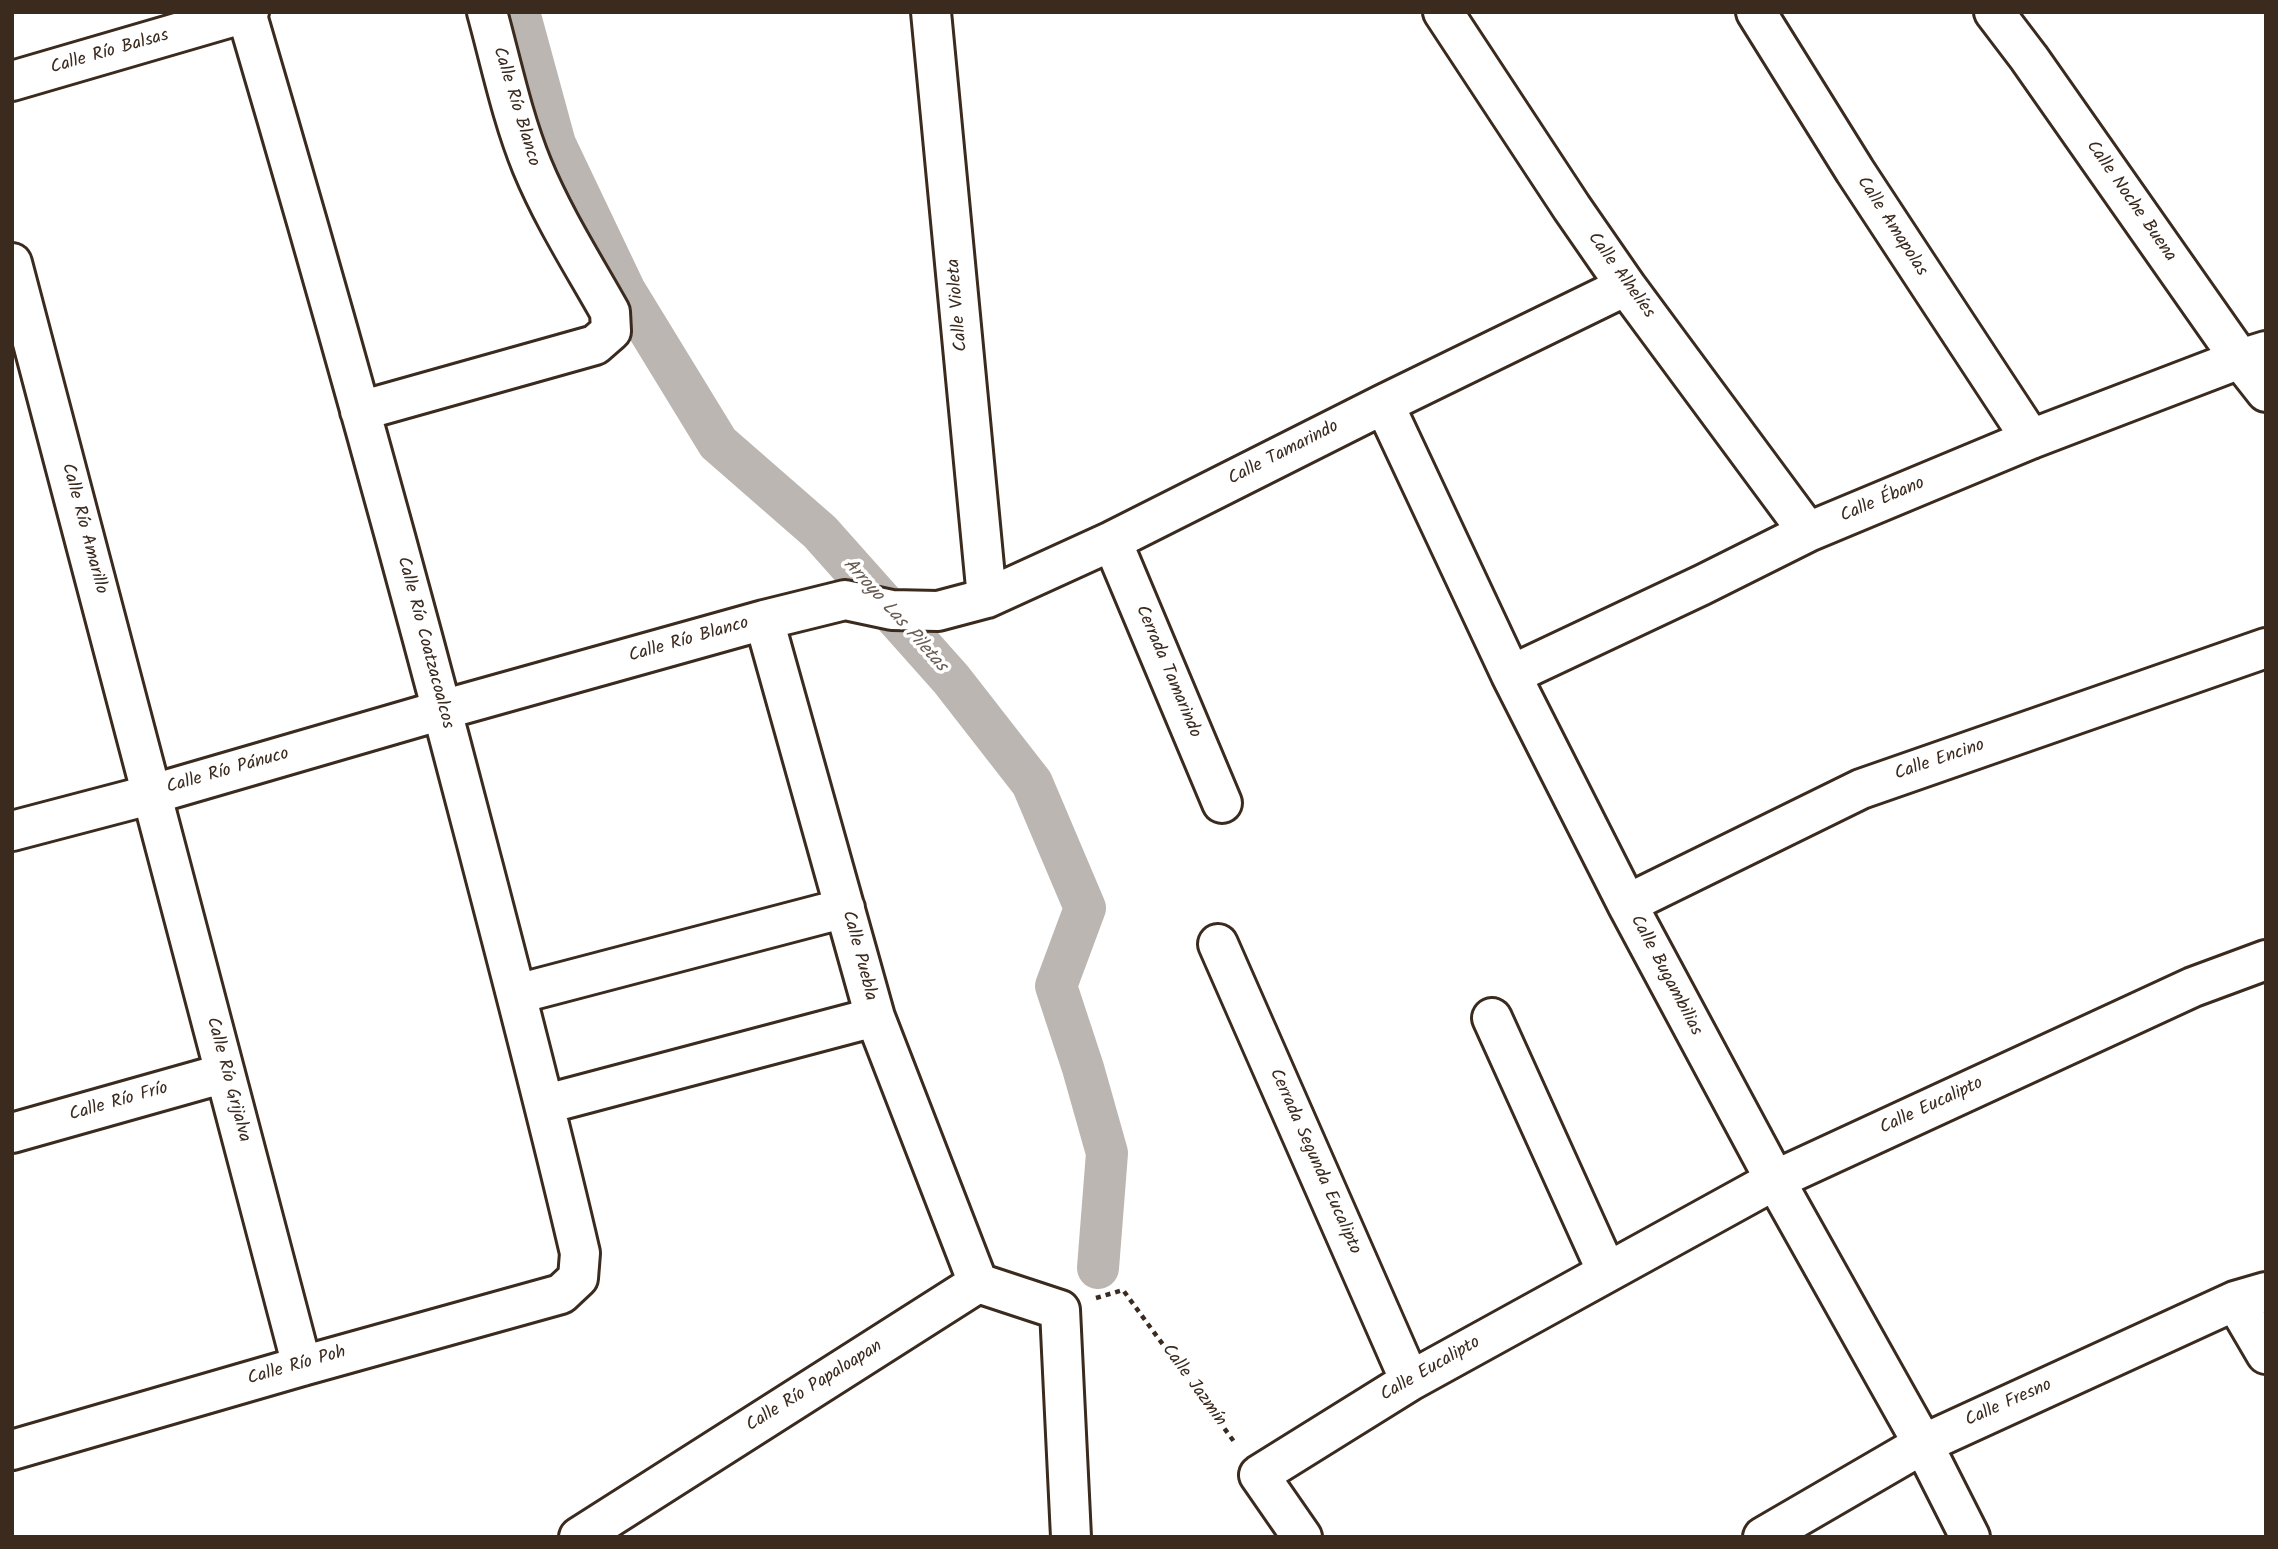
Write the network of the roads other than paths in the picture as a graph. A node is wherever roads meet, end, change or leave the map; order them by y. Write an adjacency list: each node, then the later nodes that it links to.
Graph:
1 (486, 12): 13 (street, Calle Río Blanco)
2 (932, 12): 17 (street, Calle Violeta)
3 (1443, 12): 9 (street, Calle Alhelíes)
4 (1756, 12): 14 (street, Calle Amapolas)
5 (1993, 12): 10 (street, Calle Noche Buena)
6 (247, 13): 7 (street, Calle Río Balsas); 13 (street, Calle Río Coatzacoalcos)
7 (12, 81)
8 (12, 264): 23 (street, Calle Río Amarillo)
9 (1626, 286): 12 (street, Calle Tamarindo); 15 (street, Calle Alhelíes)
10 (2253, 355): 11 (street, Calle Noche Buena); 14 (street, Calle Ébano)
11 (2266, 392)
12 (1384, 404): 16 (street, Calle Tamarindo); 21 (street, Calle Bugambilias)
13 (360, 411): 22 (street, Calle Río Coatzacoalcos)
14 (2031, 439): 15 (street, Calle Ébano)
15 (1808, 532): 21 (street, Calle Ébano)
16 (1112, 541): 17 (street, Calle Tamarindo); 24 (street, Cerrada Tamarindo)
17 (987, 598): 18 (street, Calle Tamarindo)
18 (938, 611): 19 (street, Calle Río Blanco)
19 (764, 620): 22 (street, Calle Río Blanco); 27 (street, Calle Puebla)
20 (2266, 648): 26 (street, Calle Encino)
21 (1511, 675): 26 (street, Calle Bugambilias)
22 (442, 710): 23 (street, Calle Río Pánuco); 30 (street, Calle Río Coatzacoalcos)
23 (153, 794): 25 (street, Calle Río Pánuco); 33 (street, Calle Río Grijalva)
24 (1222, 803)
25 (12, 831)
26 (1627, 904): 36 (street, Calle Bugambilias)
27 (845, 908): 30 (street); 31 (street, Calle Puebla)
28 (1219, 944): 43 (street, Cerrada Segunda Eucalipto)
29 (2266, 960): 36 (street, Calle Eucalipto)
30 (517, 994): 34 (street, Calle Río Coatzacoalcos)
31 (875, 1017): 34 (street); 39 (street, Calle Puebla)
32 (1492, 1018): 37 (street)
33 (225, 1073): 35 (street, Calle Río Frío); 42 (street, Calle Río Grijalva)
34 (546, 1104): 38 (street, Calle Río Coatzacoalcos)
35 (12, 1133)
36 (1775, 1180): 37 (street, Calle Eucalipto); 44 (street, Calle Bugambilias)
37 (1607, 1272): 43 (street, Calle Eucalipto)
38 (578, 1278): 42 (street, Calle Río Poh)
39 (978, 1283): 46 (street, Calle Río Papaloapan); 47 (street)
40 (2250, 1297): 41 (street); 44 (street, Calle Fresno)
41 (2266, 1354)
42 (302, 1366): 45 (street, Calle Río Poh)
43 (1410, 1381): 48 (street, Calle Eucalipto)
44 (1923, 1444): 49 (street, Calle Fresno); 50 (street, Calle Bugambilias)
45 (12, 1450)
46 (579, 1537)
47 (1071, 1537)
48 (1301, 1537)
49 (1763, 1537)
50 (1970, 1537)

